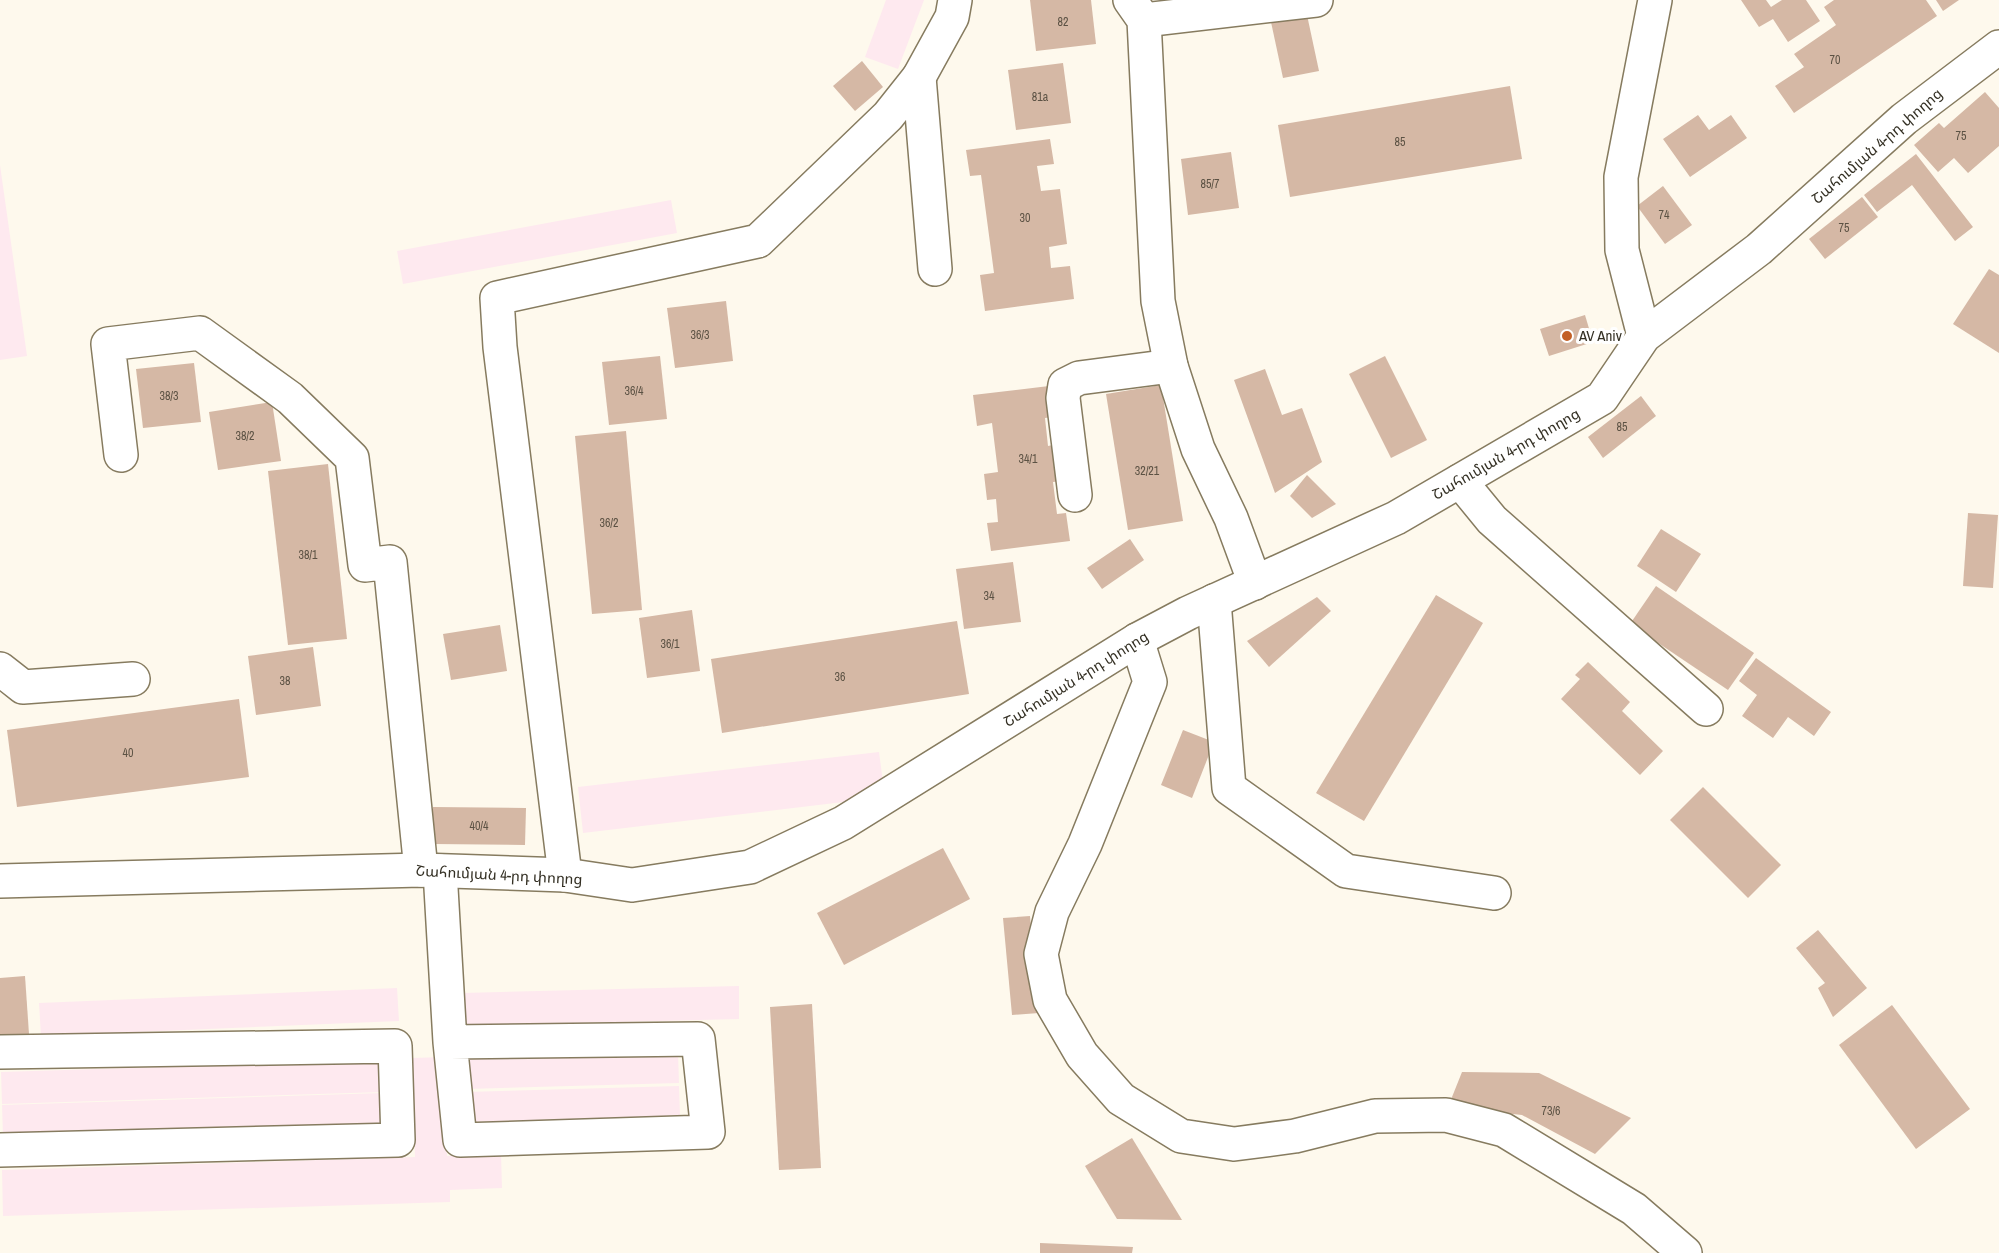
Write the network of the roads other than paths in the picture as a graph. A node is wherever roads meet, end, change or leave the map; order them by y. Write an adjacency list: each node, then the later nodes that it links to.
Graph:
1 (956, 0): 6 (street)
2 (1316, 0): 4 (street)
3 (1655, 0): 8 (street)
4 (1137, 10): 9 (street)
5 (1999, 47): 8 (street, Շահումյան 4-րդ փողոց)
6 (919, 77): 7 (street); 20 (street)
7 (935, 269)
8 (1644, 336): 11 (street, Շահումյան 4-րդ փողոց)
9 (1171, 366): 12 (street); 13 (street)
10 (121, 455): 19 (street)
11 (1460, 481): 13 (street, Շահումյան 4-րդ փողոց); 18 (street)
12 (1075, 495)
13 (1255, 583): 14 (street, Շահումյան 4-րդ փողոց)
14 (1214, 601): 15 (street, Շահումյան 4-րդ փողոց); 22 (street)
15 (1137, 640): 20 (street, Շահումյան 4-րդ փողոց); 26 (street)
16 (0, 669): 17 (street)
17 (133, 679)
18 (1706, 709)
19 (430, 871): 20 (street, Շահումյան 4-րդ փողոց); 21 (street, Շահումյան 4-րդ փողոց); 23 (street)
20 (565, 875)
21 (0, 881)
22 (1494, 893)
23 (450, 1042): 23 (street)
24 (0, 1052): 25 (street)
25 (0, 1150)
26 (1685, 1253)

